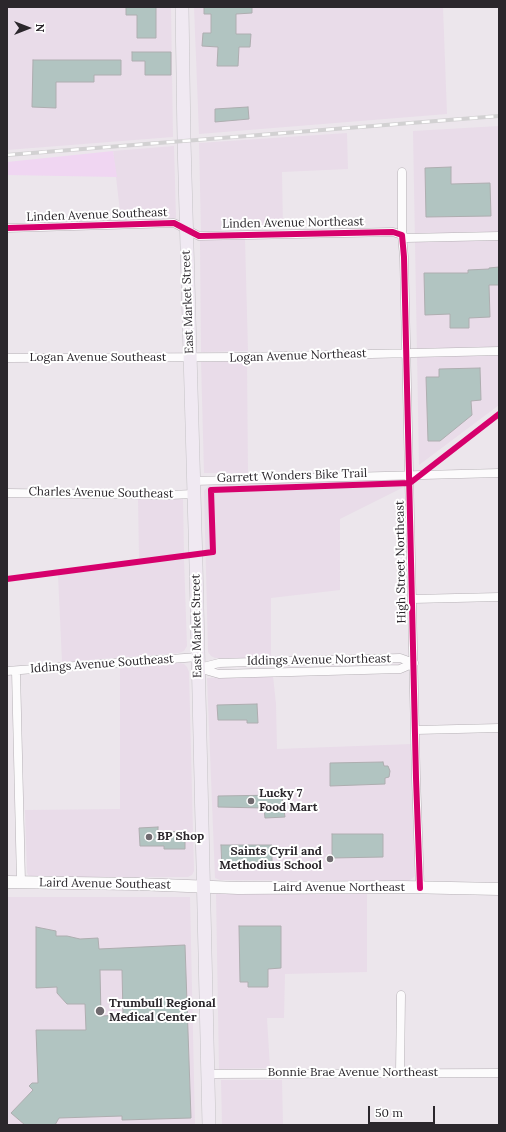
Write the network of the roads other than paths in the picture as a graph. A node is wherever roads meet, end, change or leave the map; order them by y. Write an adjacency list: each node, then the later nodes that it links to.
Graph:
1 (182, 7): 4 (main road, East Market Street)
2 (402, 172): 5 (street, High Street Northeast)
3 (7, 228): 4 (street, Linden Avenue Southeast)
4 (186, 229): 5 (street, Linden Avenue Northeast); 10 (main road, East Market Street)
5 (402, 235): 6 (street, Linden Avenue Northeast); 8 (street, High Street Northeast)
6 (499, 236)
7 (499, 351): 8 (street, Logan Avenue Northeast)
8 (406, 353): 10 (street, Logan Avenue Northeast); 12 (street, High Street Northeast)
9 (7, 358): 10 (street, Logan Avenue Southeast)
10 (190, 358): 13 (main road, East Market Street)
11 (499, 473): 12 (street, Charles Avenue Southeast)
12 (410, 475): 13 (street, Charles Avenue Southeast); 16 (street, High Street Northeast)
13 (194, 487): 14 (street, Charles Avenue Southeast); 17 (main road, East Market Street)
14 (7, 493)
15 (499, 597): 16 (street)
16 (413, 599): 18 (street, High Street Northeast)
17 (198, 663): 18 (street, Iddings Avenue Northeast); 19 (street, Iddings Avenue Southeast); 24 (main road, East Market Street)
18 (414, 663): 21 (street, High Street Northeast)
19 (11, 671): 23 (street)
20 (499, 728): 21 (street)
21 (416, 730): 25 (street, High Street Northeast)
22 (7, 882): 23 (street, Laird Avenue Southeast)
23 (21, 882): 24 (street, Laird Avenue Southeast)
24 (203, 886): 25 (street, Laird Avenue Northeast); 30 (main road, East Market Street)
25 (420, 888): 26 (street, Laird Avenue Northeast)
26 (499, 889)
27 (401, 995): 28 (street)
28 (400, 1073): 29 (street, Bonnie Brae Avenue Northeast); 30 (street, Bonnie Brae Avenue Northeast)
29 (499, 1073)
30 (208, 1074): 31 (main road, East Market Street)
31 (209, 1125)

